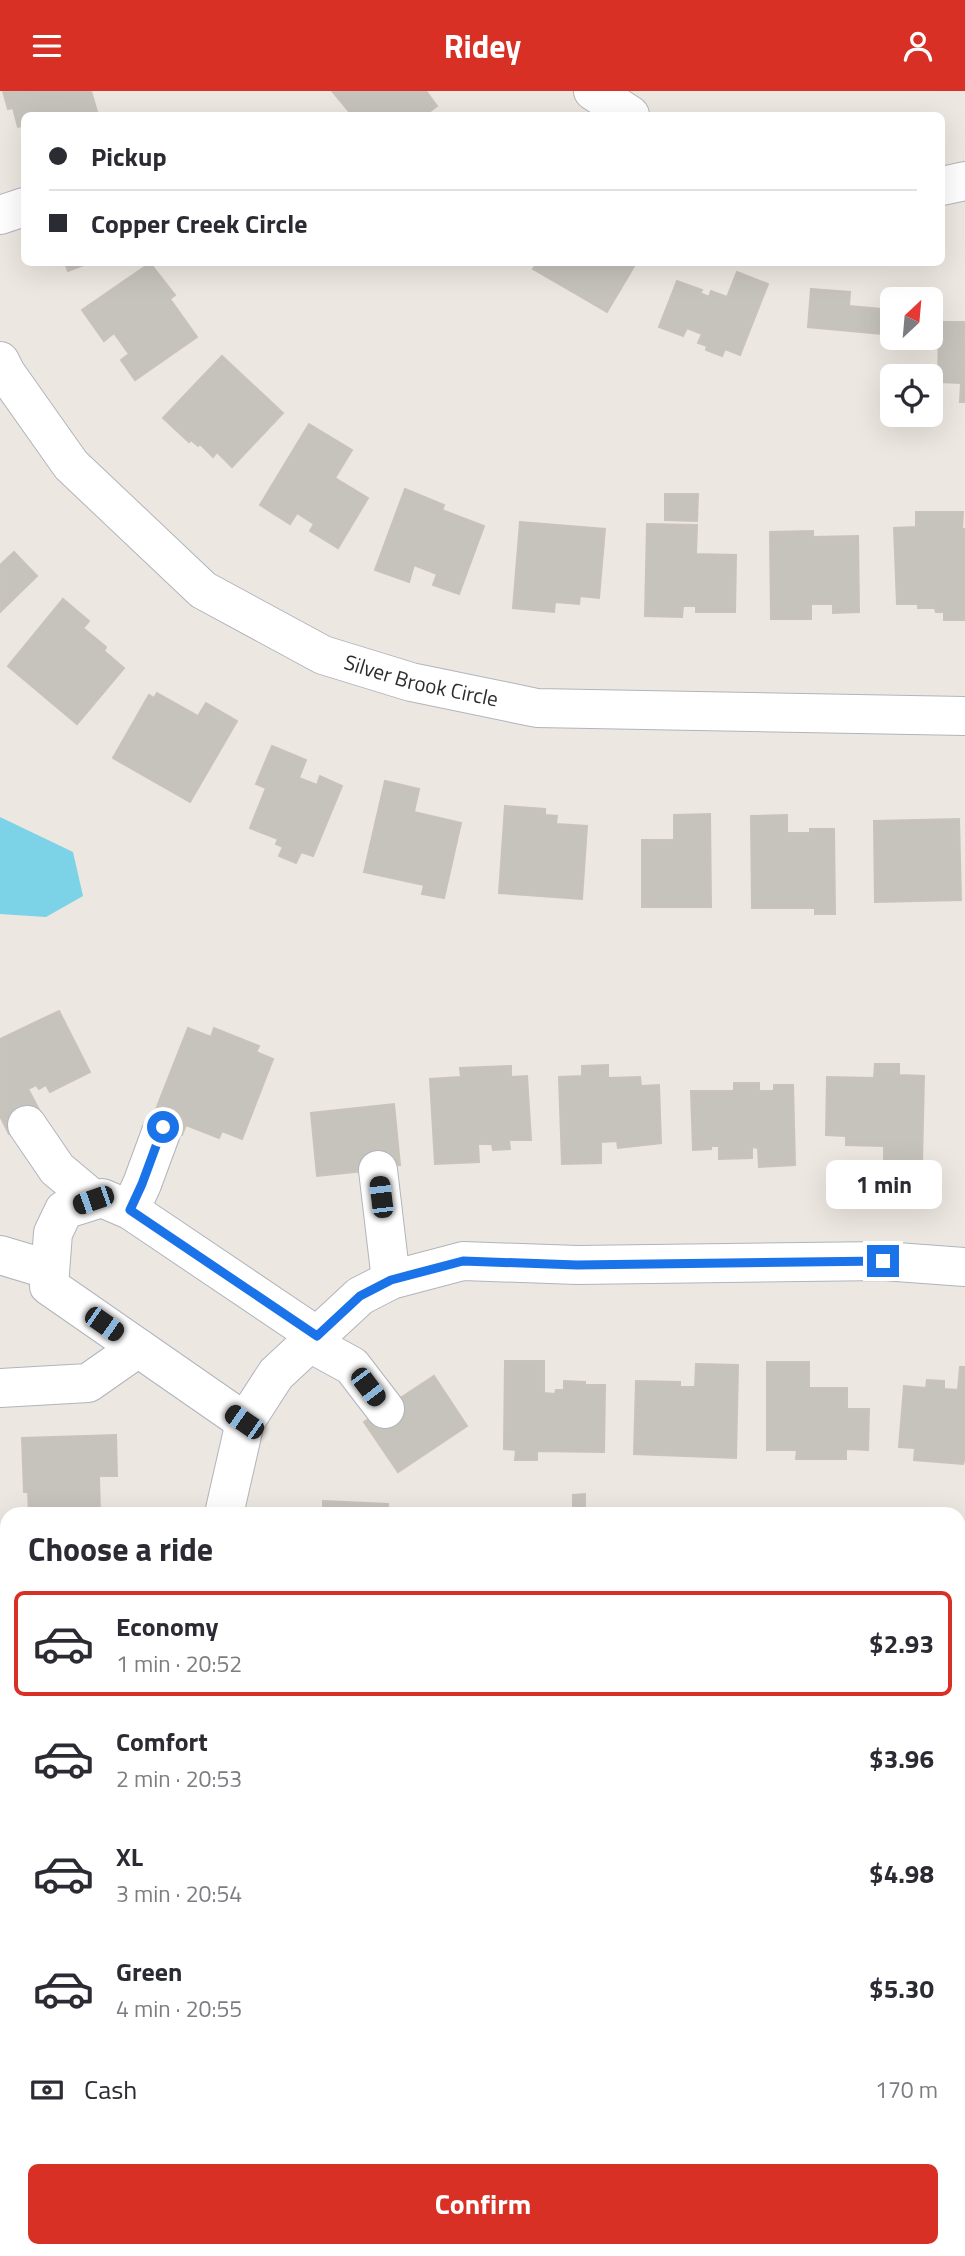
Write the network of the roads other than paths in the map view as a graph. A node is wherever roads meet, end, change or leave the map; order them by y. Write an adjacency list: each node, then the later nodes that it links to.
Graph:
1 (593, 91): 2 (street)
2 (625, 112)
3 (965, 181): 4 (street)
4 (945, 184)
5 (21, 208): 6 (street)
6 (0, 215)
7 (0, 361): 8 (street, Silver Brook Circle)
8 (965, 716)
9 (27, 1125): 12 (street)
10 (163, 1127): 13 (street)
11 (378, 1170): 17 (street)
12 (93, 1200): 13 (street); 16 (street)
13 (130, 1210): 18 (street)
14 (0, 1255): 16 (street)
15 (965, 1267): 17 (street)
16 (50, 1270): 19 (street)
17 (391, 1280): 18 (street)
18 (314, 1339): 21 (street); 22 (street)
19 (138, 1348): 20 (street); 22 (street)
20 (0, 1388)
21 (385, 1409)
22 (244, 1422): 23 (street)
23 (226, 1507)

